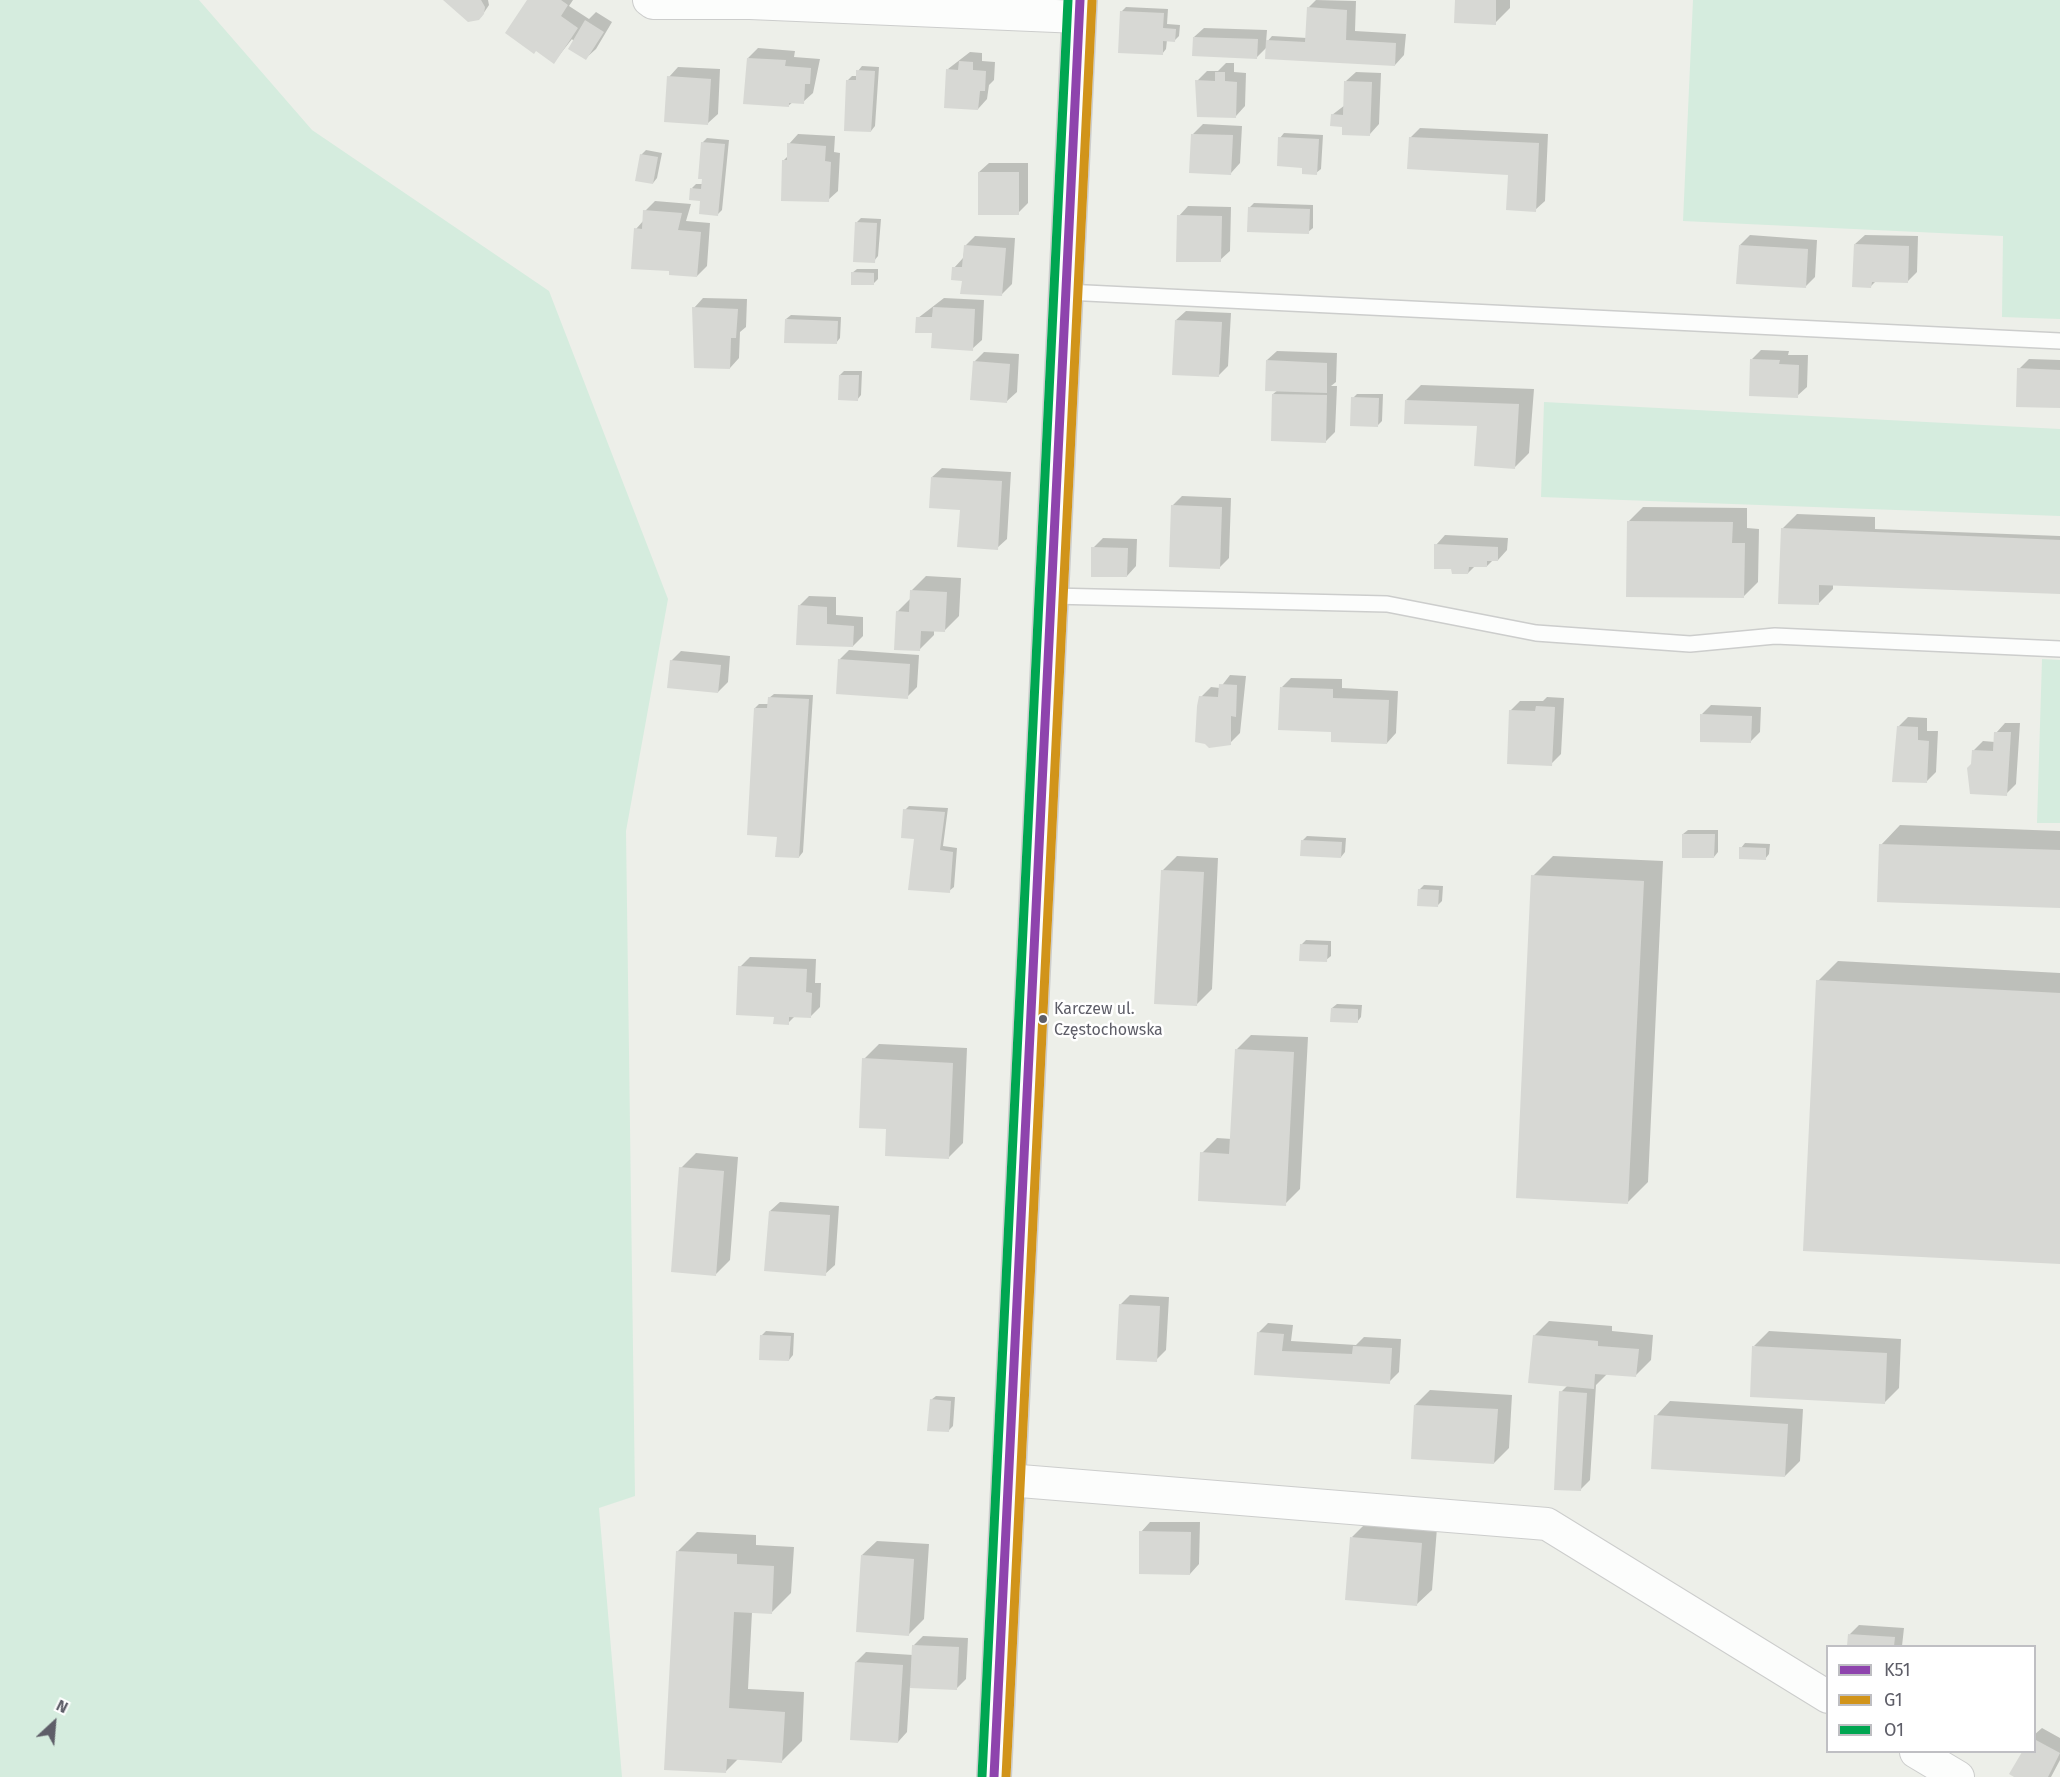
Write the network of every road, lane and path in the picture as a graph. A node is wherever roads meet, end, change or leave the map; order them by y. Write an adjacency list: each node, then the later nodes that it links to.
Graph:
1 (649, 0): 2 (street)
2 (750, 1): 3 (street)
3 (1080, 9): 4 (main road)
4 (1066, 292): 5 (lane); 6 (main road)
5 (2060, 341)
6 (1052, 596): 7 (lane); 8 (main road)
7 (2060, 649)
8 (1008, 1480): 9 (street); 11 (main road)
9 (1826, 1696)
10 (1919, 1753): 12 (street)
11 (994, 1777)
12 (1958, 1777)

